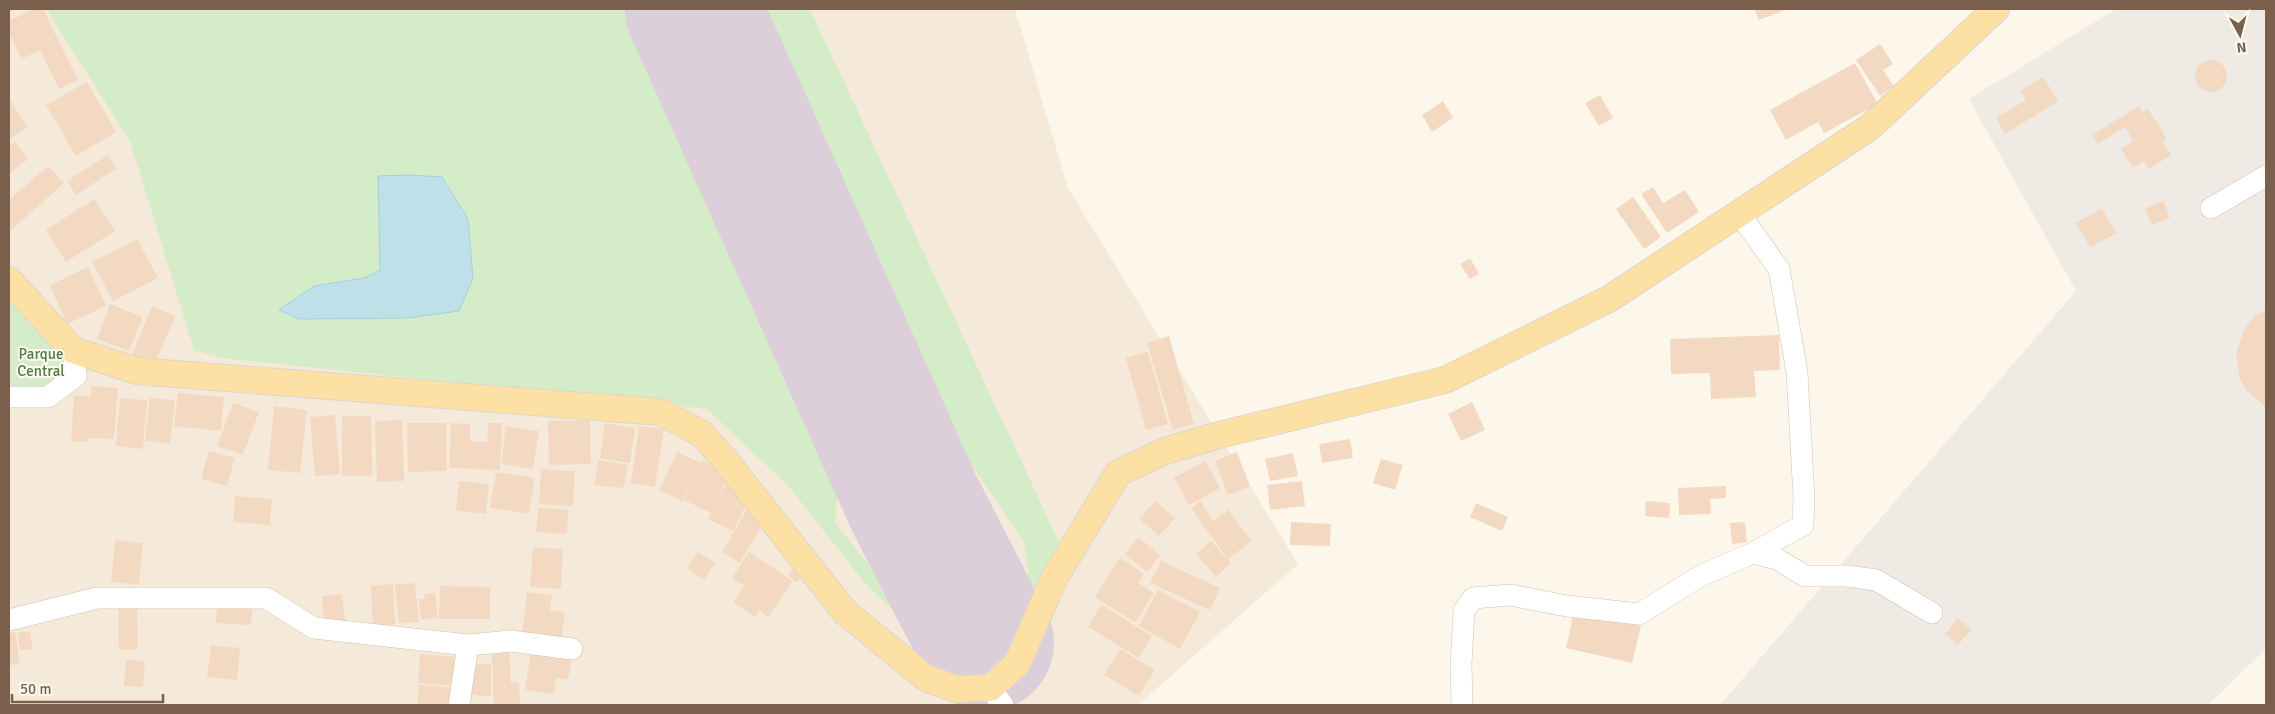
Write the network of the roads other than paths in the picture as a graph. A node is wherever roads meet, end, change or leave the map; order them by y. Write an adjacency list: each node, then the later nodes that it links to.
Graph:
1 (1996, 9): 4 (main road)
2 (2266, 176): 3 (street)
3 (2211, 208)
4 (1738, 212): 8 (street); 13 (main road)
5 (9, 280): 6 (main road)
6 (73, 350): 7 (street); 13 (main road)
7 (9, 397)
8 (1753, 553): 9 (street); 15 (street)
9 (1932, 613)
10 (9, 620): 11 (street)
11 (468, 646): 12 (street); 14 (street)
12 (572, 649)
13 (997, 697)
14 (460, 705)
15 (1462, 705)

